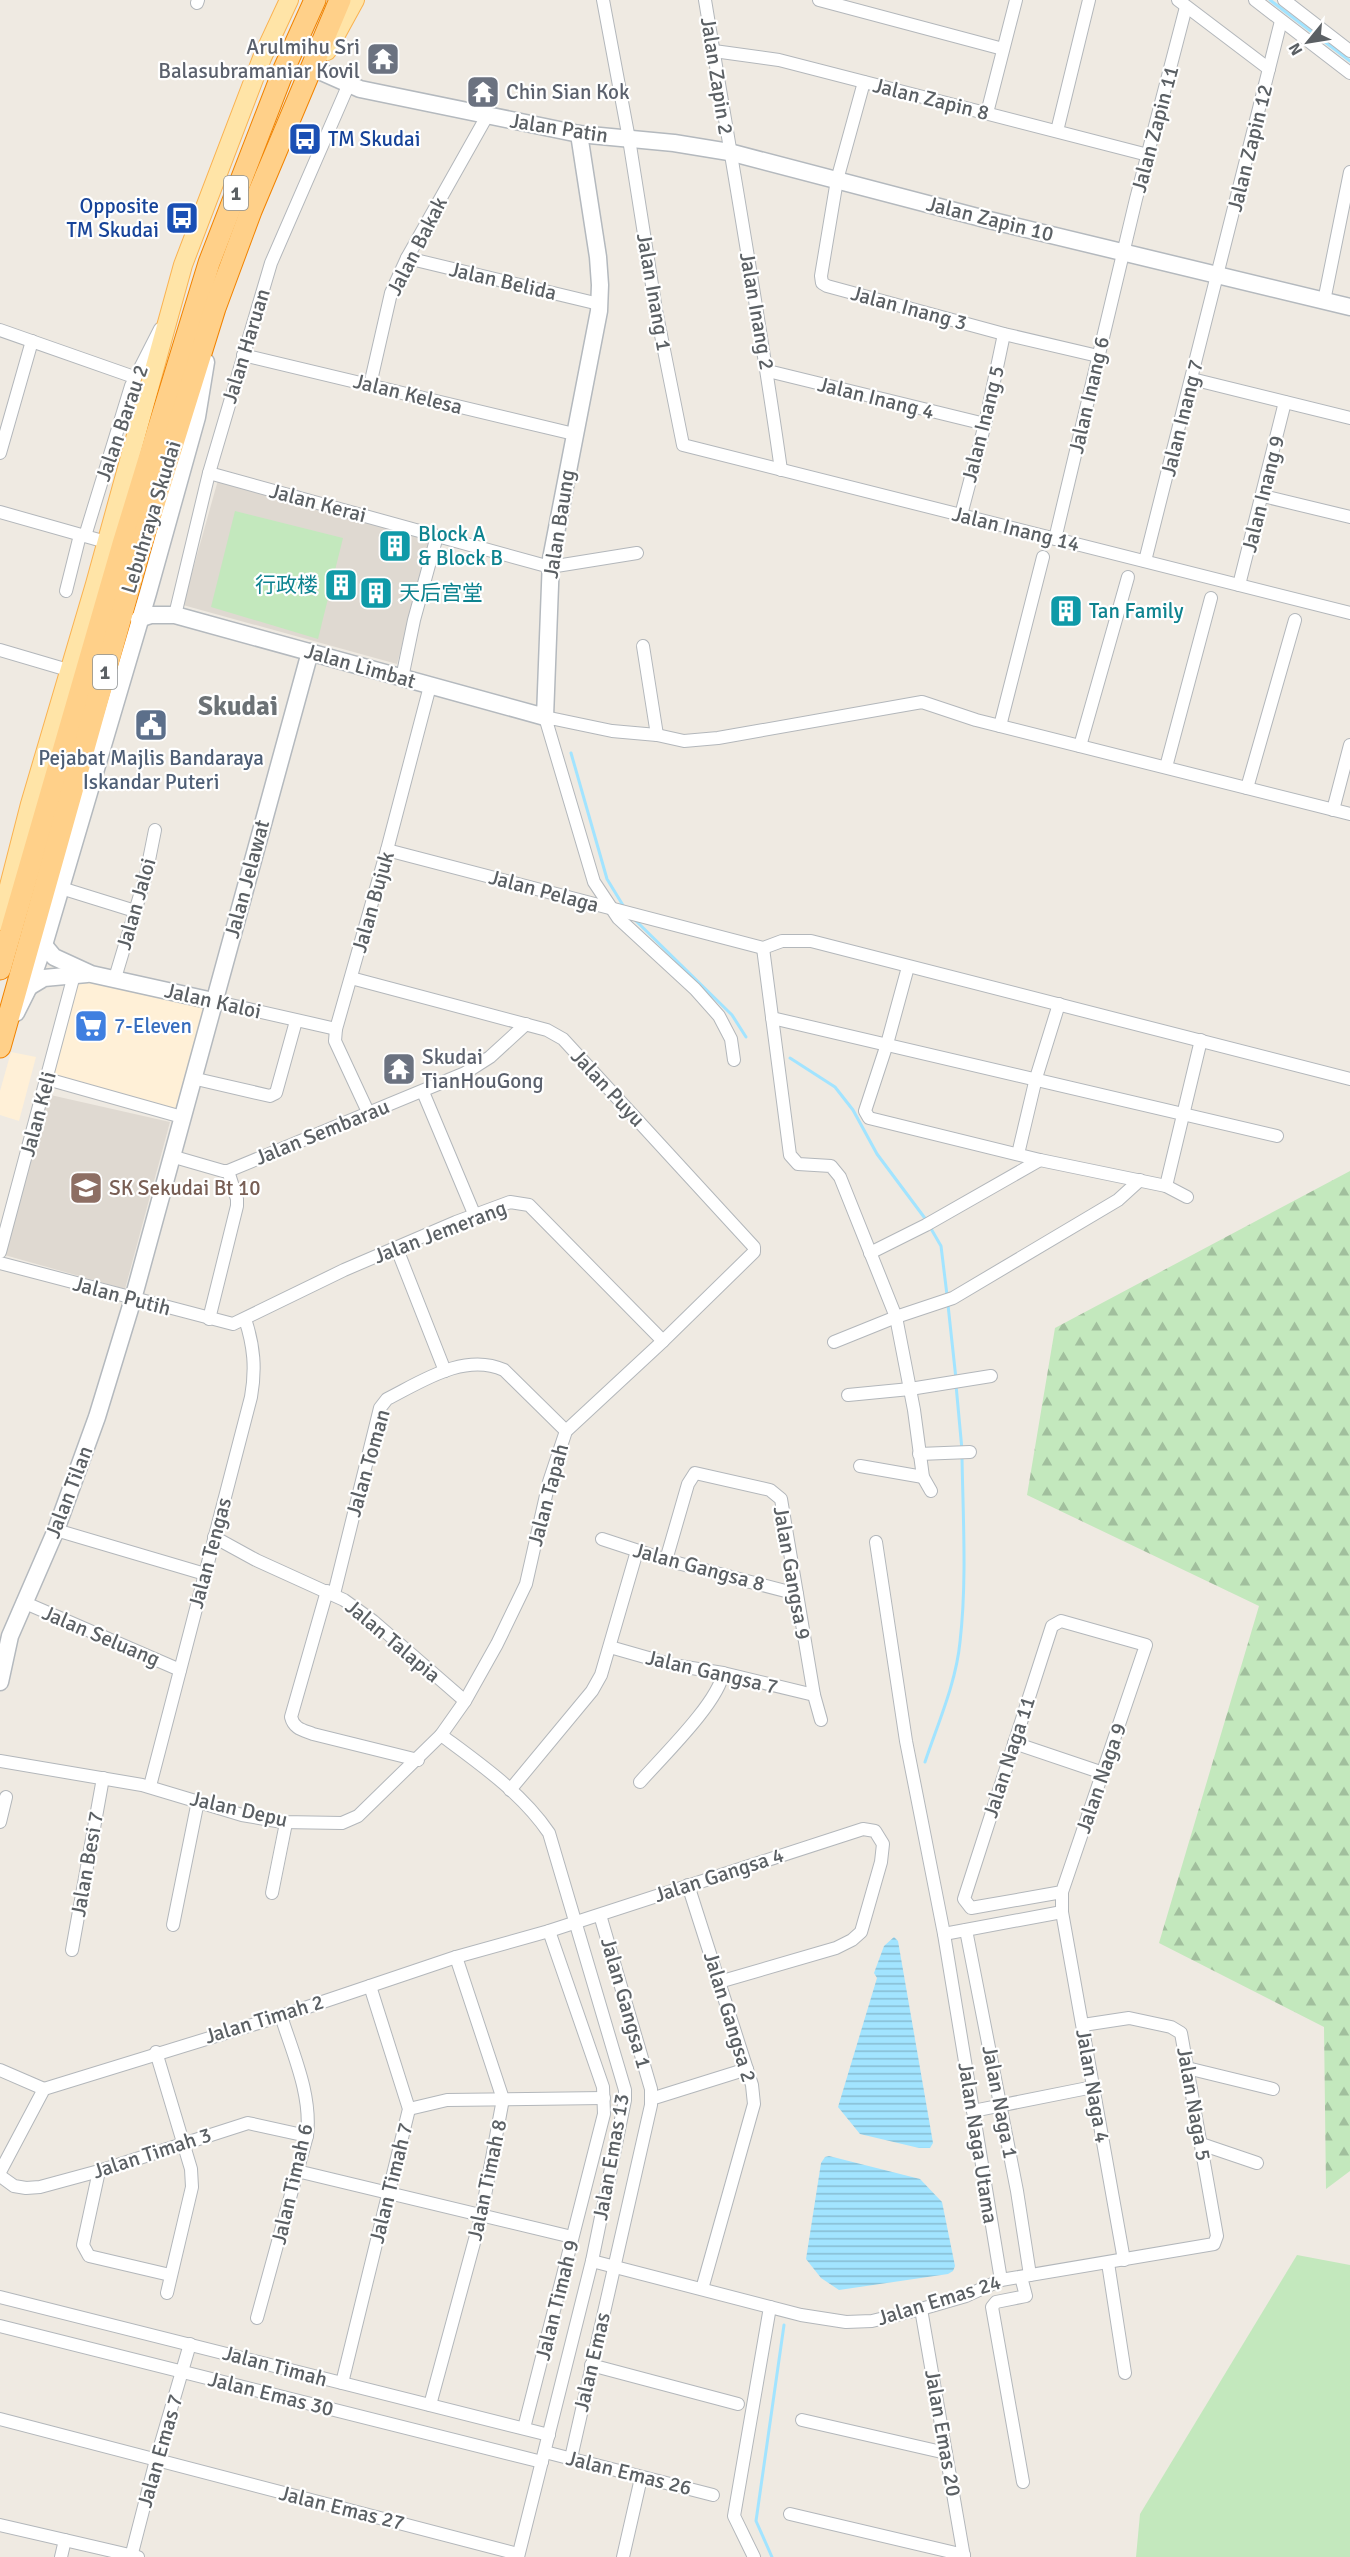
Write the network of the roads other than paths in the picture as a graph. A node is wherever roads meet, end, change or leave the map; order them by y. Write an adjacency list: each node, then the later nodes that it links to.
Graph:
1 (288, 0): 39 (main road)
2 (315, 0): 91 (highway, Lebuhraya Skudai / 1)
3 (355, 0): 18 (main road)
4 (603, 0): 27 (street, Jalan Inang 1)
5 (705, 0): 15 (street, Jalan Zapin 2)
6 (819, 0): 14 (street)
7 (1016, 0): 14 (street)
8 (1089, 0): 25 (street)
9 (1255, 0): 13 (street)
10 (1284, 0): 16 (street)
11 (1182, 3): 17 (street); 29 (street, Jalan Zapin 11)
12 (337, 4): 22 (highway, Lebuhraya Skudai / 1)
13 (1281, 21): 17 (street, Jalan Zapin 12); 19 (street)
14 (1004, 49): 23 (street)
15 (714, 51): 20 (street, Jalan Zapin 8); 28 (street, Jalan Zapin 2)
16 (1350, 51)
17 (1269, 69): 34 (street, Jalan Zapin 12)
18 (317, 70): 21 (street, Jalan Patin); 22 (main road)
19 (1350, 73)
20 (864, 81): 23 (street, Jalan Zapin 8); 31 (street)
21 (348, 86): 24 (street, Jalan Patin); 43 (street, Jalan Haruan)
22 (302, 91): 38 (highway, Lebuhraya Skudai / 1)
23 (987, 113): 25 (street, Jalan Zapin 8)
24 (487, 116): 26 (street, Jalan Patin); 33 (street, Jalan Bakak)
25 (1057, 131): 29 (street, Jalan Zapin 8)
26 (579, 134): 27 (street, Jalan Patin); 36 (street, Jalan Baung)
27 (629, 139): 28 (street, Jalan Zapin 10); 53 (street, Jalan Inang 1)
28 (729, 152): 31 (street, Jalan Zapin 10); 45 (street, Jalan Inang 2)
29 (1148, 155): 32 (street, Jalan Zapin 11)
30 (1350, 172): 35 (street)
31 (837, 180): 32 (street, Jalan Zapin 10); 41 (street, Jalan Inang 3)
32 (1125, 251): 34 (street, Jalan Zapin 10); 44 (street, Jalan Inang 6)
33 (407, 258): 36 (street, Jalan Belida); 48 (street, Jalan Bakak)
34 (1219, 275): 35 (street, Jalan Zapin 10); 47 (street, Jalan Inang 7)
35 (1324, 301): 37 (street, Jalan Zapin 10)
36 (599, 304): 52 (street, Jalan Baung)
37 (1350, 307)
38 (215, 308): 72 (street); 117 (highway, Lebuhraya Skudai / 1)
39 (168, 314): 46 (street, Jalan Barau 2); 64 (main road)
40 (0, 330): 42 (street)
41 (1004, 334): 44 (street, Jalan Inang 3); 51 (street, Jalan Inang 5)
42 (32, 341): 46 (street); 54 (street)
43 (243, 355): 48 (street, Jalan Kelesa); 56 (street, Jalan Haruan)
44 (1098, 356): 63 (street, Jalan Inang 6)
45 (768, 371): 51 (street, Jalan Inang 4); 55 (street, Jalan Inang 2)
46 (134, 377): 61 (street, Jalan Barau 2)
47 (1192, 379): 49 (street); 67 (street, Jalan Inang 7)
48 (370, 385): 52 (street, Jalan Kelesa)
49 (1285, 402): 50 (street); 57 (street, Jalan Inang 9)
50 (1350, 418)
51 (985, 424): 59 (street, Jalan Inang 5)
52 (574, 434): 68 (street, Jalan Baung)
53 (683, 445): 55 (street, Jalan Inang 14)
54 (0, 453)
55 (781, 470): 59 (street, Jalan Inang 14)
56 (209, 473): 62 (street, Jalan Kerai); 76 (street, Jalan Haruan)
57 (1263, 496): 60 (street); 70 (street, Jalan Inang 9)
58 (0, 512): 61 (street)
59 (961, 515): 63 (street, Jalan Inang 14)
60 (1350, 517)
61 (83, 536): 64 (street); 71 (street, Jalan Barau 2)
62 (437, 536): 68 (street, Jalan Kerai); 83 (street)
63 (1056, 539): 67 (street, Jalan Inang 14)
64 (106, 542): 74 (main road)
65 (637, 554): 68 (street, Jalan Kerai)
66 (1043, 557): 86 (street)
67 (1145, 561): 70 (street, Jalan Inang 14)
68 (550, 567): 85 (street, Jalan Baung)
69 (1128, 577): 89 (street)
70 (1239, 585): 75 (street, Jalan Inang 14)
71 (66, 591)
72 (148, 593): 76 (street, Jalan Limbat); 77 (street)
73 (1211, 598): 90 (street)
74 (89, 605): 82 (main road); 91 (highway)
75 (1350, 613)
76 (175, 615): 77 (street, Jalan Limbat); 81 (street, Jalan Limbat)
77 (139, 619): 98 (street)
78 (1295, 620): 92 (street)
79 (643, 646): 87 (street)
80 (0, 650): 82 (street)
81 (310, 652): 83 (street, Jalan Limbat); 110 (street, Jalan Jelawat)
82 (68, 670): 97 (main road)
83 (402, 678): 84 (street, Jalan Limbat)
84 (430, 686): 85 (street, Jalan Limbat); 96 (street, Jalan Bujuk)
85 (545, 717): 87 (street); 99 (street, Jalan Baung)
86 (1000, 726): 87 (street); 89 (street)
87 (657, 735)
88 (1350, 745): 93 (street)
89 (1080, 746): 90 (street)
90 (1166, 768): 92 (street)
91 (54, 781): 105 (highway, Lebuhraya Skudai / 1)
92 (1247, 788): 93 (street)
93 (1333, 810): 94 (street)
94 (1350, 814)
95 (155, 830): 100 (street, Jalan Jaloi)
96 (387, 850): 99 (street, Jalan Pelaga); 108 (street, Jalan Bujuk)
97 (5, 882): 101 (main road)
98 (61, 888): 100 (street); 102 (street)
99 (610, 908): 103 (street); 119 (street, Jalan Pelaga)
100 (135, 911): 107 (street, Jalan Jaloi)
101 (0, 921)
102 (44, 945): 106 (street, Jalan Kaloi); 109 (street)
103 (762, 948): 104 (street); 112 (street)
104 (908, 967): 111 (street); 118 (street)
105 (0, 969)
106 (82, 975): 107 (street, Jalan Kaloi); 109 (street, Jalan Kaloi); 122 (street, Jalan Keli)
107 (115, 978): 110 (street, Jalan Kaloi)
108 (351, 978): 114 (street, Jalan Puyu); 115 (street, Jalan Bujuk)
109 (29, 987): 117 (street)
110 (213, 1001): 113 (street, Jalan Kaloi); 120 (street, Jalan Jelawat)
111 (1059, 1004): 116 (street); 121 (street)
112 (772, 1018): 118 (street); 140 (street)
113 (296, 1021): 115 (street, Jalan Kaloi); 120 (street)
114 (526, 1024): 124 (street, Jalan Sembarau); 137 (street, Jalan Puyu)
115 (336, 1029): 125 (street, Jalan Bujuk)
116 (1201, 1041): 123 (street); 126 (street)
117 (1, 1042)
118 (888, 1044): 121 (street); 129 (street)
119 (734, 1060)
120 (192, 1078): 127 (street, Jalan Jelawat)
121 (1036, 1078): 126 (street); 129 (street)
122 (47, 1079): 127 (street); 139 (street, Jalan Keli)
123 (1350, 1079)
124 (423, 1092): 125 (street, Jalan Sembarau); 136 (street)
125 (368, 1112): 132 (street, Jalan Sembarau)
126 (1185, 1116): 128 (street); 134 (street)
127 (182, 1117): 130 (street, Jalan Jelawat)
128 (1277, 1136)
129 (1018, 1154): 131 (street)
130 (171, 1156): 132 (street, Jalan Sembarau); 142 (street, Jalan Tilan)
131 (1040, 1160): 133 (street); 140 (street)
132 (228, 1171): 144 (street)
133 (1140, 1180): 134 (street); 143 (street)
134 (1166, 1186): 135 (street)
135 (1187, 1197)
136 (475, 1216): 138 (street, Jalan Jemerang); 146 (street, Jalan Jemerang)
137 (754, 1247): 146 (street, Jalan Tapah)
138 (397, 1249): 145 (street, Jalan Jemerang); 148 (street)
139 (0, 1252)
140 (870, 1253): 143 (street)
141 (0, 1263): 142 (street, Jalan Putih)
142 (133, 1299): 144 (street, Jalan Putih); 158 (street, Jalan Tilan)
143 (896, 1317): 147 (street); 150 (street)
144 (209, 1319): 145 (street, Jalan Putih)
145 (244, 1319): 159 (street, Jalan Tengas)
146 (663, 1341): 152 (street, Jalan Tapah)
147 (834, 1342)
148 (445, 1371): 152 (street, Jalan Toman); 165 (street, Jalan Toman)
149 (991, 1376): 150 (street)
150 (910, 1389): 151 (street); 154 (street)
151 (848, 1395)
152 (566, 1431): 174 (street, Jalan Tapah)
153 (964, 1452): 154 (street)
154 (919, 1454): 156 (street)
155 (860, 1467): 156 (street)
156 (923, 1477): 157 (street)
157 (931, 1491)
158 (56, 1530): 164 (street); 167 (street, Jalan Tilan)
159 (214, 1537): 164 (street, Jalan Tengas); 165 (street)
160 (602, 1539): 162 (street, Jalan Gangsa 8)
161 (876, 1542): 198 (street, Jalan Naga Utama)
162 (638, 1551): 163 (street, Jalan Gangsa 8); 169 (street)
163 (666, 1560): 166 (street, Jalan Gangsa 8); 166 (street, Jalan Gangsa 9)
164 (205, 1574): 170 (street, Jalan Tengas)
165 (331, 1592): 174 (street, Jalan Talapia); 178 (street, Jalan Talapia)
166 (797, 1594): 173 (street, Jalan Gangsa 9)
167 (23, 1602): 170 (street, Jalan Seluang); 172 (street, Jalan Tilan)
168 (1056, 1622): 177 (street, Jalan Naga 11); 180 (street, Jalan Naga 9)
169 (610, 1647): 171 (street, Jalan Gangsa 7); 184 (street)
170 (180, 1670): 183 (street, Jalan Tengas)
171 (723, 1673): 173 (street, Jalan Gangsa 7); 182 (street)
172 (0, 1682)
173 (814, 1695): 175 (street, Jalan Gangsa 9)
174 (465, 1701): 176 (street, Jalan Depu)
175 (821, 1720)
176 (441, 1735): 178 (street, Jalan Depu); 184 (street, Jalan Emas 13)
177 (1014, 1743): 180 (street); 190 (street, Jalan Naga 11)
178 (418, 1760): 188 (street, Jalan Depu)
179 (0, 1761): 181 (street, Jalan Depu)
180 (1103, 1773): 190 (street, Jalan Naga 9)
181 (103, 1778): 183 (street, Jalan Depu); 199 (street, Jalan Besi 7)
182 (640, 1782)
183 (150, 1786): 186 (street, Jalan Depu)
184 (510, 1790): 194 (street, Jalan Emas 13)
185 (6, 1797): 187 (street)
186 (198, 1801): 188 (street, Jalan Depu); 195 (street)
187 (0, 1822)
188 (286, 1822): 191 (street)
189 (688, 1885): 193 (street, Jalan Gangsa 4); 201 (street, Jalan Gangsa 2); 201 (street, Jalan Gangsa 4)
190 (1062, 1892): 192 (street, Jalan Naga 9)
191 (272, 1893)
192 (1062, 1912): 196 (street); 204 (street, Jalan Naga 4)
193 (600, 1915): 194 (street, Jalan Gangsa 4); 214 (street, Jalan Gangsa 1)
194 (575, 1923): 197 (street, Jalan Timah 2); 230 (street, Jalan Emas 13)
195 (173, 1925)
196 (966, 1930): 198 (street); 215 (street, Jalan Naga 1)
197 (549, 1931): 200 (street, Jalan Timah 2); 212 (street, Jalan Timah 9)
198 (944, 1934): 217 (street, Jalan Naga Utama)
199 (72, 1950)
200 (456, 1957): 202 (street, Jalan Timah 2); 213 (street, Jalan Timah 8)
201 (719, 1982): 207 (street, Jalan Gangsa 2)
202 (370, 1986): 203 (street, Jalan Timah 2); 216 (street, Jalan Timah 7)
203 (281, 2016): 205 (street, Jalan Timah 2); 218 (street, Jalan Timah 6)
204 (1083, 2025): 206 (street, Jalan Naga 5); 209 (street, Jalan Naga 4)
205 (156, 2052): 210 (street, Jalan Timah 2); 219 (street)
206 (1187, 2068): 211 (street); 220 (street, Jalan Naga 5)
207 (747, 2069): 214 (street); 236 (street, Jalan Gangsa 2)
208 (0, 2070): 210 (street)
209 (1093, 2087): 215 (street); 229 (street, Jalan Naga 4)
210 (44, 2089): 224 (street)
211 (1273, 2089)
212 (604, 2097): 213 (street); 227 (street, Jalan Timah 9)
213 (503, 2099): 216 (street); 226 (street, Jalan Timah 8)
214 (651, 2099): 232 (street, Jalan Gangsa 1)
215 (1000, 2104): 217 (street); 234 (street, Jalan Naga 1)
216 (409, 2109): 225 (street, Jalan Timah 7)
217 (973, 2111): 235 (street, Jalan Naga Utama)
218 (307, 2136): 219 (street, Jalan Timah 3); 223 (street, Jalan Timah 6)
219 (183, 2144): 222 (street, Jalan Timah 3); 233 (street)
220 (1201, 2144): 221 (street); 228 (street, Jalan Naga 5)
221 (1257, 2163)
222 (99, 2171): 224 (street, Jalan Timah 3); 233 (street)
223 (297, 2171): 225 (street); 241 (street, Jalan Timah 6)
224 (0, 2174)
225 (389, 2191): 226 (street); 247 (street, Jalan Timah 7)
226 (481, 2217): 227 (street); 248 (street, Jalan Timah 8)
227 (572, 2237): 252 (street, Jalan Timah 9)
228 (1216, 2241): 229 (street, Jalan Emas 24)
229 (1124, 2260): 231 (street, Jalan Emas 24)
230 (592, 2261): 232 (street, Jalan Emas 24); 253 (street, Jalan Emas 13)
231 (1108, 2263): 234 (street, Jalan Emas 24); 246 (street)
232 (614, 2266): 236 (street, Jalan Emas 24); 244 (street, Jalan Emas)
233 (170, 2275): 237 (street)
234 (1026, 2276): 235 (street, Jalan Emas 24); 259 (street)
235 (1001, 2280): 240 (street, Jalan Emas 24)
236 (702, 2289): 239 (street, Jalan Emas 24)
237 (167, 2293)
238 (0, 2296): 243 (street, Jalan Timah)
239 (770, 2307): 240 (street, Jalan Emas 24); 269 (street)
240 (921, 2309): 254 (street, Jalan Emas 20)
241 (257, 2318)
242 (0, 2326): 245 (street, Jalan Emas 30)
243 (190, 2344): 245 (street, Jalan Emas 7); 247 (street, Jalan Timah)
244 (591, 2365): 249 (street); 256 (street, Jalan Emas)
245 (183, 2372): 255 (street, Jalan Emas 30); 257 (street, Jalan Emas 7)
246 (1125, 2373)
247 (342, 2383): 248 (street, Jalan Timah)
248 (430, 2404): 252 (street, Jalan Timah)
249 (738, 2404)
250 (0, 2419): 257 (street, Jalan Emas 27)
251 (802, 2420): 254 (street)
252 (524, 2428): 253 (street, Jalan Timah)
253 (549, 2435): 255 (street, Jalan Emas 13)
254 (946, 2453): 266 (street, Jalan Emas 20)
255 (543, 2457): 256 (street, Jalan Emas 26); 264 (street, Jalan Emas 13)
256 (571, 2458): 258 (street, Jalan Emas 26)
257 (160, 2462): 264 (street, Jalan Emas 27); 265 (street, Jalan Emas 7)
258 (641, 2478): 260 (street, Jalan Emas 26); 268 (street)
259 (1023, 2482)
260 (713, 2495)
261 (790, 2514): 266 (street)
262 (0, 2525): 263 (street)
263 (65, 2540): 265 (street); 267 (street)
264 (518, 2555)
265 (134, 2556)
266 (964, 2556)
267 (61, 2557)
268 (623, 2557)
269 (754, 2557)

